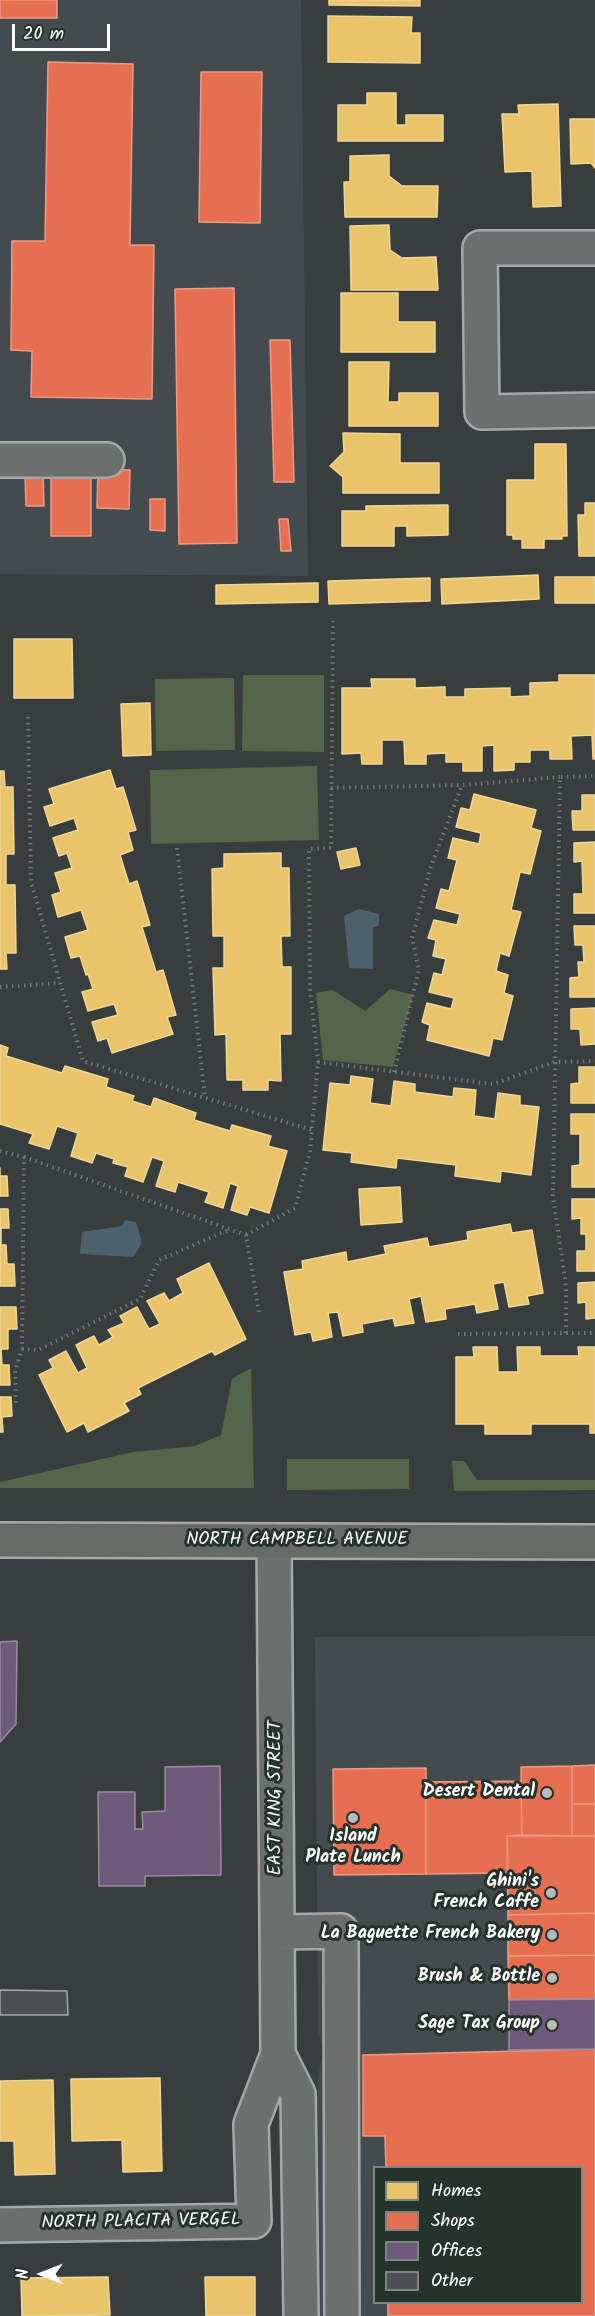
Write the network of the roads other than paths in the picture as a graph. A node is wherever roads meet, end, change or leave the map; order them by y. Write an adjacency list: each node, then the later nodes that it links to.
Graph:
1 (595, 248): 2 (street)
2 (595, 410)
3 (0, 460): 4 (street)
4 (107, 460)
5 (0, 1540): 6 (main road, NORTH CAMPBELL AVENUE)
6 (274, 1541): 7 (main road, NORTH CAMPBELL AVENUE); 8 (street, EAST KING STREET)
7 (595, 1542)
8 (278, 1932): 9 (street, EAST KING STREET); 12 (street)
9 (278, 2054): 10 (street, NORTH PLACITA VERGEL); 11 (street)
10 (0, 2226)
11 (301, 2316)
12 (342, 2316)

